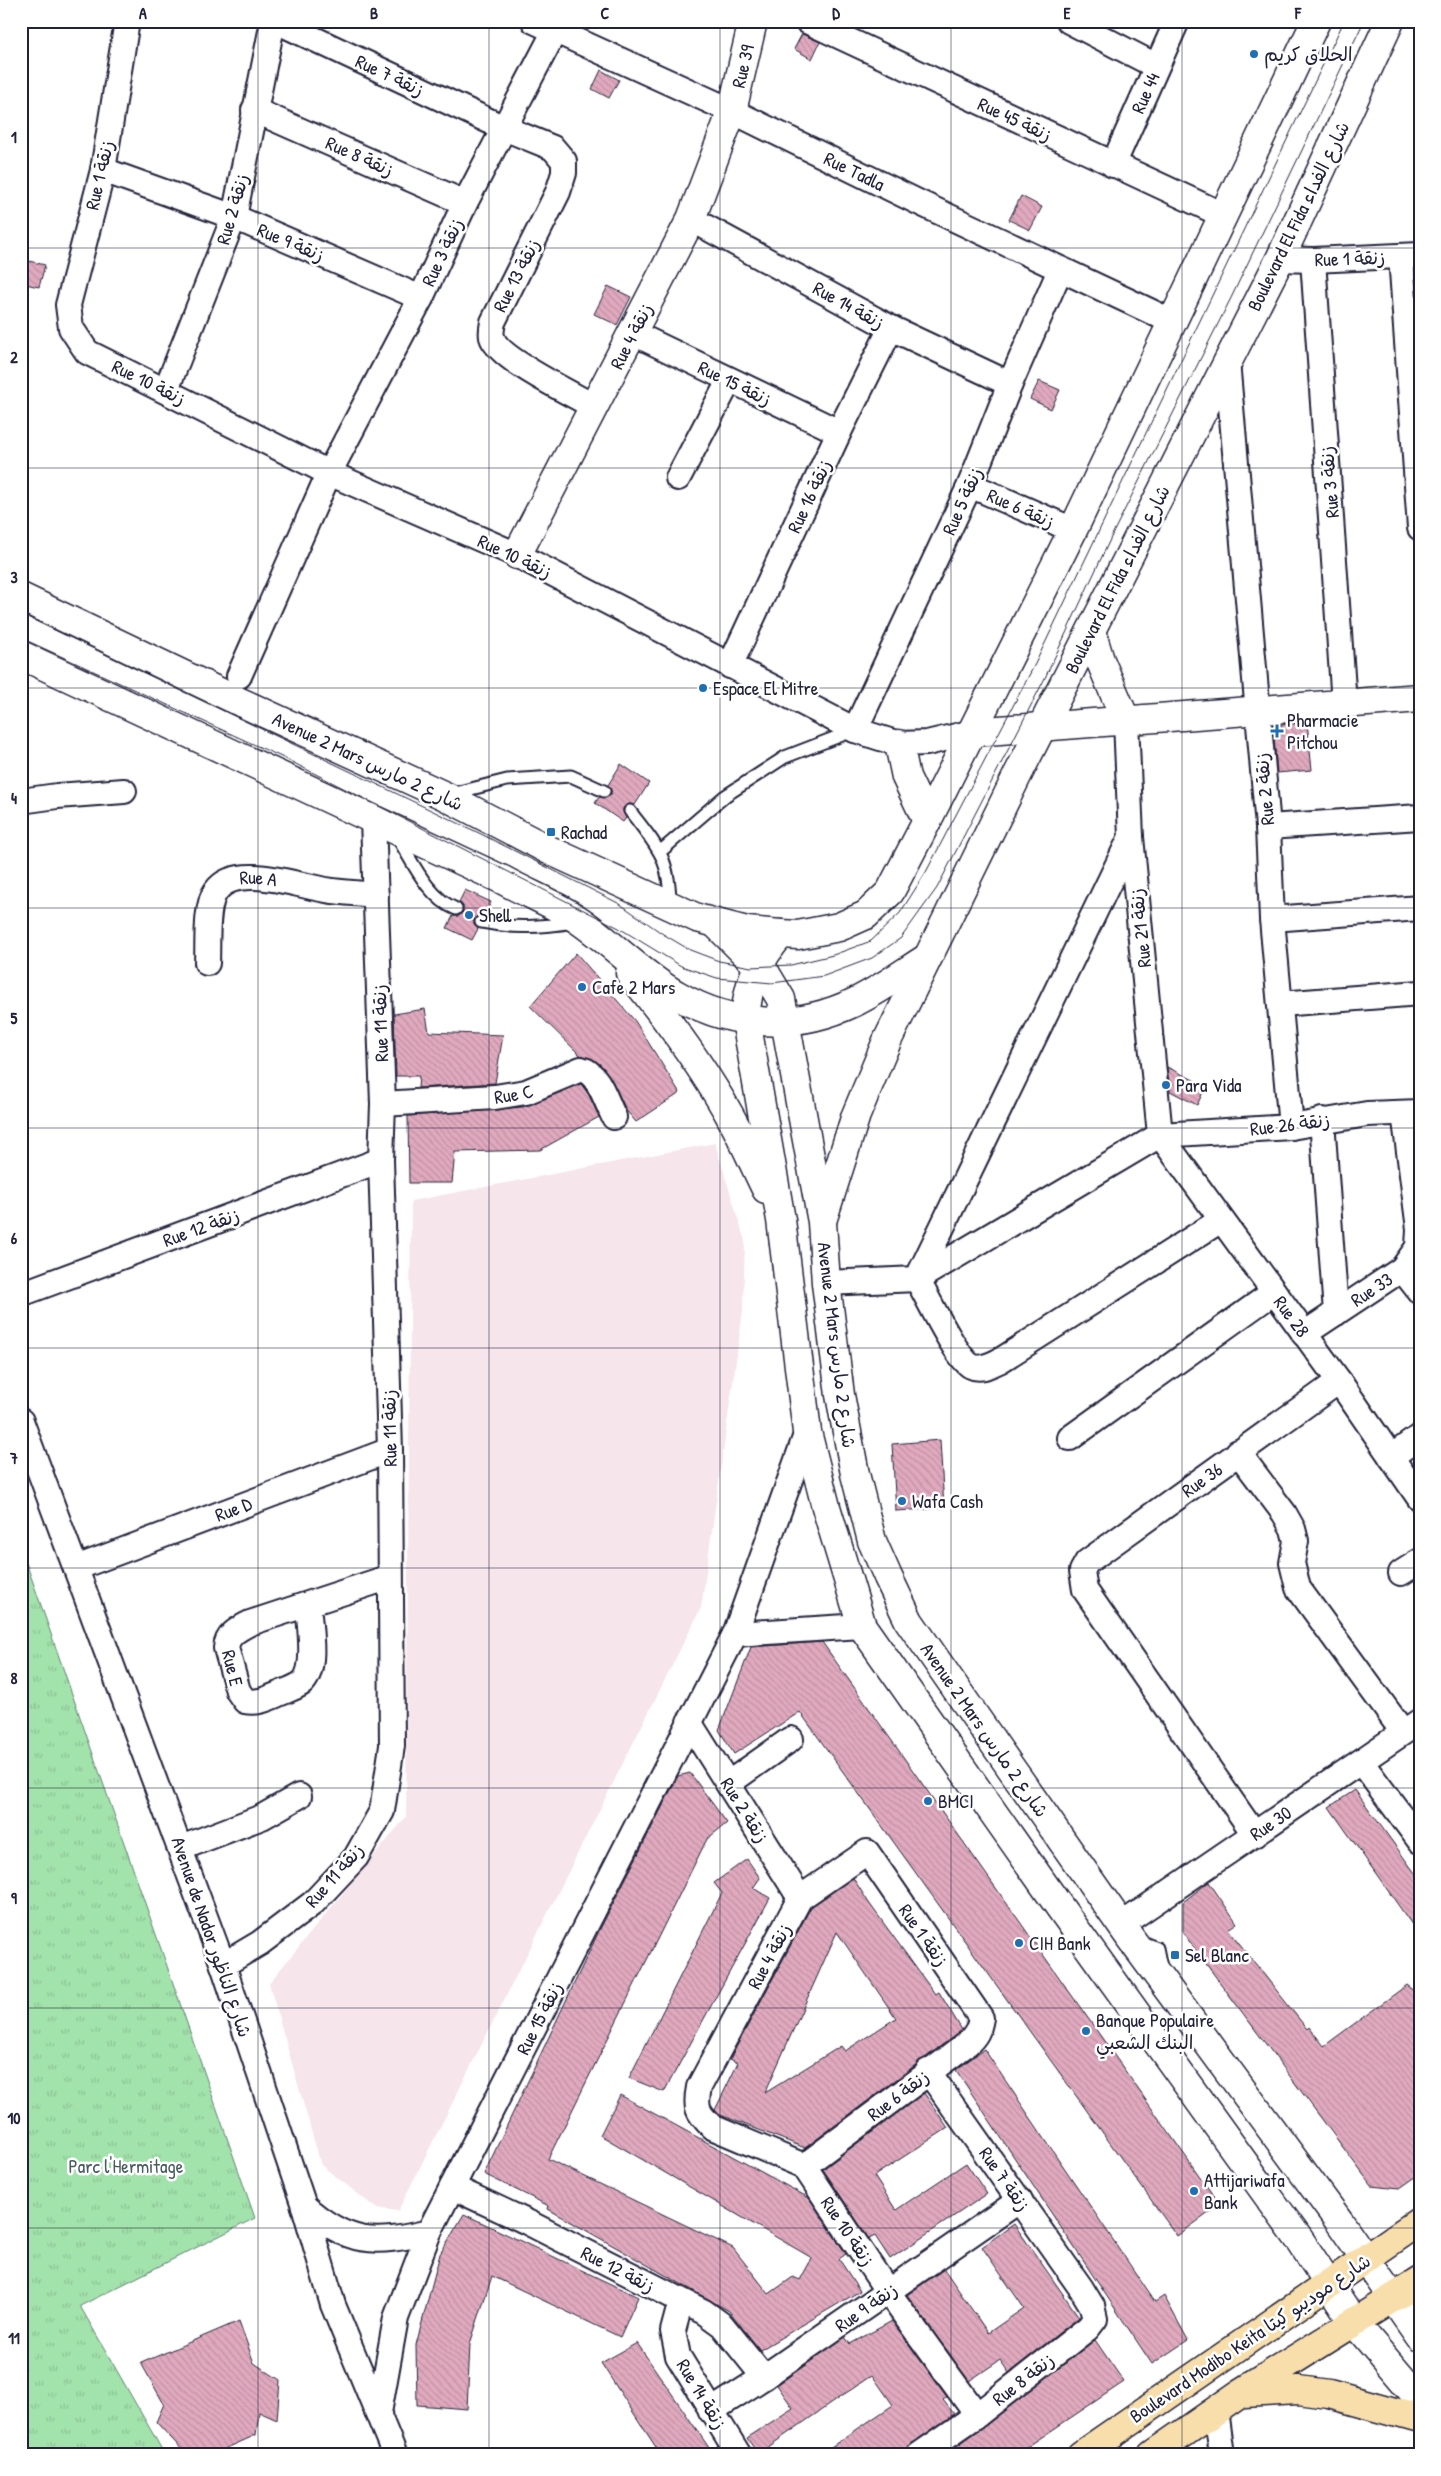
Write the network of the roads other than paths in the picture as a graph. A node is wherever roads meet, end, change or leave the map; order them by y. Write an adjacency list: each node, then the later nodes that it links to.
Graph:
1 (127, 21): 16 (street, Rue 1 زنقة)
2 (274, 21): 12 (street, Rue 2 زنقة); 14 (street, Rue 7 زنقة)
3 (534, 21): 10 (street, Rue Tadla)
4 (753, 21): 13 (main road, Rue 39)
5 (807, 21): 15 (street, Rue 45 زنقة)
6 (1069, 21): 11 (street)
7 (1177, 21): 11 (street, Rue 44)
8 (1316, 21): 18 (main road)
9 (1390, 21): 22 (main road, Boulevard El Fida شارع الفداء)
10 (558, 26): 13 (street, Rue Tadla); 14 (street, Rue 3 زنقة)
11 (1156, 66): 15 (street, Rue 44)
12 (254, 110): 17 (street, Rue 8 زنقة); 19 (street, Rue 2 زنقة)
13 (732, 111): 20 (main road, Rue 4 زنقة); 24 (street, Rue Tadla)
14 (504, 128): 17 (street, Rue 3 زنقة); 34 (street, Rue 13 زنقة)
15 (1113, 165): 18 (street, Rue 45 زنقة)
16 (102, 170): 19 (street, Rue 9 زنقة); 27 (street, Rue 1 زنقة)
17 (465, 203): 25 (street, Rue 3 زنقة)
18 (1223, 215): 26 (main road)
19 (234, 217): 25 (street, Rue 9 زنقة); 33 (street, Rue 2 زنقة)
20 (691, 219): 28 (street, Rue 14 زنقة); 29 (main road, Rue 4 زنقة)
21 (1410, 255): 23 (street, Rue 1 زنقة); 39 (street)
22 (1280, 260): 23 (street, Rue 1 زنقة); 30 (main road, Boulevard El Fida شارع الفداء)
23 (1313, 260): 48 (street, Rue 3 زنقة)
24 (1060, 270): 26 (street, Rue Tadla); 32 (street, Rue 5 زنقة)
25 (421, 298): 36 (street, Rue 3 زنقة)
26 (1173, 322): 40 (main road)
27 (71, 328): 33 (street, Rue 10 زنقة)
28 (891, 328): 32 (street, Rue 14 زنقة); 35 (street, Rue 16 زنقة)
29 (632, 333): 31 (street, Rue 15 زنقة); 34 (main road, Rue 4 زنقة)
30 (1227, 361): 43 (main road, Boulevard El Fida شارع الفداء); 49 (street, Rue 2 زنقة)
31 (730, 381): 35 (street, Rue 15 زنقة); 37 (street)
32 (1010, 384): 38 (street, Rue 5 زنقة)
33 (166, 390): 36 (street, Rue 10 زنقة)
34 (595, 407): 41 (main road, Rue 4 زنقة)
35 (839, 432): 45 (street, Rue 16 زنقة)
36 (329, 473): 41 (street, Rue 10 زنقة); 46 (street, Rue 3 زنقة)
37 (678, 478)
38 (970, 485): 40 (street, Rue 6 زنقة); 52 (street, Rue 5 زنقة)
39 (1420, 528)
40 (1073, 530): 53 (main road)
41 (517, 554): 45 (street, Rue 10 زنقة)
42 (21, 597): 57 (main road, Avenue 2 Mars شارع 2 مارس)
43 (1091, 631): 50 (main road); 51 (main road, Boulevard El Fida شارع الفداء)
44 (21, 655): 62 (main road)
45 (730, 666): 52 (street, Rue 10 زنقة)
46 (239, 676)
47 (1420, 698): 48 (main road)
48 (1344, 704): 49 (main road)
49 (1257, 711): 50 (main road); 63 (street, Rue 2 زنقة)
50 (1126, 721): 51 (main road); 64 (street, Rue 21 زنقة)
51 (1042, 727): 53 (main road); 76 (main road, Boulevard El Fida شارع الفداء)
52 (856, 730): 54 (street, Rue 10 زنقة); 65 (lane)
53 (973, 732): 54 (street, Rue 10 زنقة); 61 (main road)
54 (899, 744): 61 (main road)
55 (124, 791): 58 (street)
56 (604, 791): 57 (lane)
57 (445, 796): 67 (main road, Avenue 2 Mars شارع 2 مارس)
58 (21, 801)
59 (630, 811): 65 (lane)
60 (1420, 817): 63 (street)
61 (927, 821): 74 (main road)
62 (382, 823): 66 (street, Rue 11 زنقة); 69 (lane); 71 (main road)
63 (1268, 827): 70 (street, Rue 2 زنقة)
64 (1131, 837): 88 (street, Rue 21 زنقة); 95 (street)
65 (661, 851): 67 (lane)
66 (376, 895): 77 (street, Rue A); 83 (street, Rue 11 زنقة)
67 (670, 907): 73 (main road, Avenue 2 Mars شارع 2 مارس)
68 (1420, 908): 70 (street)
69 (456, 909)
70 (1272, 919): 80 (street, Rue 2 زنقة)
71 (579, 921): 72 (lane); 75 (main road)
72 (482, 922)
73 (715, 923): 74 (main road); 78 (main road, Avenue 2 Mars شارع 2 مارس)
74 (781, 934): 78 (main road, Avenue 2 Mars شارع 2 مارس)
75 (604, 940): 81 (main road); 90 (main road)
76 (927, 958): 82 (main road); 92 (main road, Boulevard El Fida شارع الفداء)
77 (207, 963)
78 (759, 966): 81 (main road, Avenue 2 Mars شارع 2 مارس); 82 (main road, Avenue 2 Mars شارع 2 مارس)
79 (1420, 993): 80 (street)
80 (1280, 1004): 87 (street, Rue 2 زنقة)
81 (746, 1020): 82 (main road); 90 (main road, Avenue 2 Mars شارع 2 مارس)
82 (786, 1022): 92 (main road, Avenue 2 Mars شارع 2 مارس)
83 (383, 1104): 85 (street, Rue C); 89 (street, Rue 11 زنقة)
84 (1412, 1112): 86 (street, Rue 26 زنقة); 93 (street)
85 (614, 1117)
86 (1322, 1120): 87 (street, Rue 26 زنقة); 100 (street)
87 (1291, 1127): 88 (street, Rue 26 زنقة)
88 (1160, 1135): 91 (street, Rue 28); 95 (street)
89 (381, 1160): 99 (street, Rue 12 زنقة); 107 (street, Rue 11 زنقة)
90 (781, 1220): 104 (main road, Avenue 2 Mars شارع 2 مارس)
91 (1222, 1220): 95 (street); 97 (street, Rue 28)
92 (822, 1222): 96 (main road, Avenue 2 Mars شارع 2 مارس)
93 (1420, 1229): 94 (street, Rue 33)
94 (1402, 1269): 98 (street); 100 (street, Rue 33)
95 (917, 1278): 96 (street)
96 (826, 1283): 127 (main road, Avenue 2 Mars شارع 2 مارس)
97 (1274, 1292): 101 (street, Rue 28); 106 (street)
98 (1420, 1292)
99 (21, 1294)
100 (1336, 1313): 101 (street, Rue 33)
101 (1304, 1334): 102 (street, Rue 28)
102 (1339, 1381): 108 (street, Rue 36); 109 (street, Rue 28)
103 (21, 1421): 111 (street, Avenue de Nador شارع الناظور)
104 (807, 1432): 114 (main road, Avenue 2 Mars شارع 2 مارس); 115 (street, Rue 15 زنقة)
105 (1420, 1436): 109 (street)
106 (1070, 1438)
107 (390, 1450): 111 (street, Rue D); 112 (street, Rue 11 زنقة)
108 (1238, 1452): 117 (street); 122 (street, Rue 36)
109 (1390, 1457): 110 (street, Rue 28)
110 (1420, 1500)
111 (76, 1568): 124 (street, Avenue de Nador شارع الناظور)
112 (390, 1577): 113 (street); 128 (street, Rue 11 زنقة)
113 (308, 1604)
114 (862, 1626): 115 (street); 139 (main road, Avenue 2 Mars شارع 2 مارس)
115 (735, 1634): 116 (street, Rue 15 زنقة)
116 (689, 1722): 120 (street, Rue 2 زنقة); 132 (street, Rue 15 زنقة)
117 (1411, 1726): 119 (street, Rue 30)
118 (791, 1739): 120 (street)
119 (1361, 1762): 122 (street, Rue 30); 123 (street)
120 (729, 1783): 126 (street, Rue 2 زنقة)
121 (300, 1796): 124 (street)
122 (1255, 1835): 127 (street, Rue 30)
123 (1420, 1841)
124 (181, 1848): 128 (street, Avenue de Nador شارع الناظور)
125 (867, 1852): 126 (street, Rue 4 زنقة); 129 (street, Rue 1 زنقة)
126 (800, 1898): 131 (street, Rue 4 زنقة)
127 (1126, 1932): 137 (main road, Avenue 2 Mars شارع 2 مارس)
128 (223, 1964): 134 (street, Avenue de Nador شارع الناظور)
129 (981, 2018): 130 (street, Rue 6 زنقة)
130 (928, 2072): 131 (street, Rue 6 زنقة); 133 (street, Rue 7 زنقة)
131 (804, 2166): 141 (street, Rue 10 زنقة)
132 (452, 2187): 136 (street, Rue 15 زنقة); 143 (street, Rue 12 زنقة)
133 (1020, 2200): 140 (street, Rue 7 زنقة); 141 (street, Rue 9 زنقة)
134 (304, 2206): 136 (street); 151 (street, Avenue de Nador شارع الناظور)
135 (1420, 2221): 137 (main road, Boulevard Modibo Keita شارع موديبو كيتا)
136 (429, 2232): 151 (street, Rue 15 زنقة)
137 (1366, 2259): 139 (main road, Boulevard Modibo Keita شارع موديبو كيتا); 142 (main road, Avenue 2 Mars شارع 2 مارس)
138 (1420, 2280): 142 (main road)
139 (1329, 2284): 144 (main road, Avenue 2 Mars شارع 2 مارس); 157 (main road, Boulevard Modibo Keita شارع موديبو كيتا)
140 (1081, 2288): 152 (street, Rue 8 زنقة)
141 (888, 2292): 146 (street, Rue 9 زنقة); 152 (street, Rue 10 زنقة)
142 (1392, 2298): 144 (main road); 145 (main road, Avenue 2 Mars شارع 2 مارس)
143 (681, 2301): 146 (street, Rue 12 زنقة); 150 (street, Rue 14 زنقة)
144 (1353, 2321): 147 (main road); 148 (main road, Avenue 2 Mars شارع 2 مارس)
145 (1420, 2337)
146 (764, 2377): 150 (street, Rue 9 زنقة)
147 (1240, 2394): 149 (main road); 153 (main road)
148 (1420, 2400)
149 (1216, 2410): 158 (main road); 159 (street)
150 (711, 2411): 155 (street, Rue 14 زنقة)
151 (379, 2413): 154 (street, Avenue de Nador شارع الناظور)
152 (977, 2415): 156 (street, Rue 8 زنقة)
153 (1420, 2419)
154 (395, 2455)
155 (739, 2455)
156 (919, 2455)
157 (1081, 2455)
158 (1152, 2455)
159 (1222, 2455)

